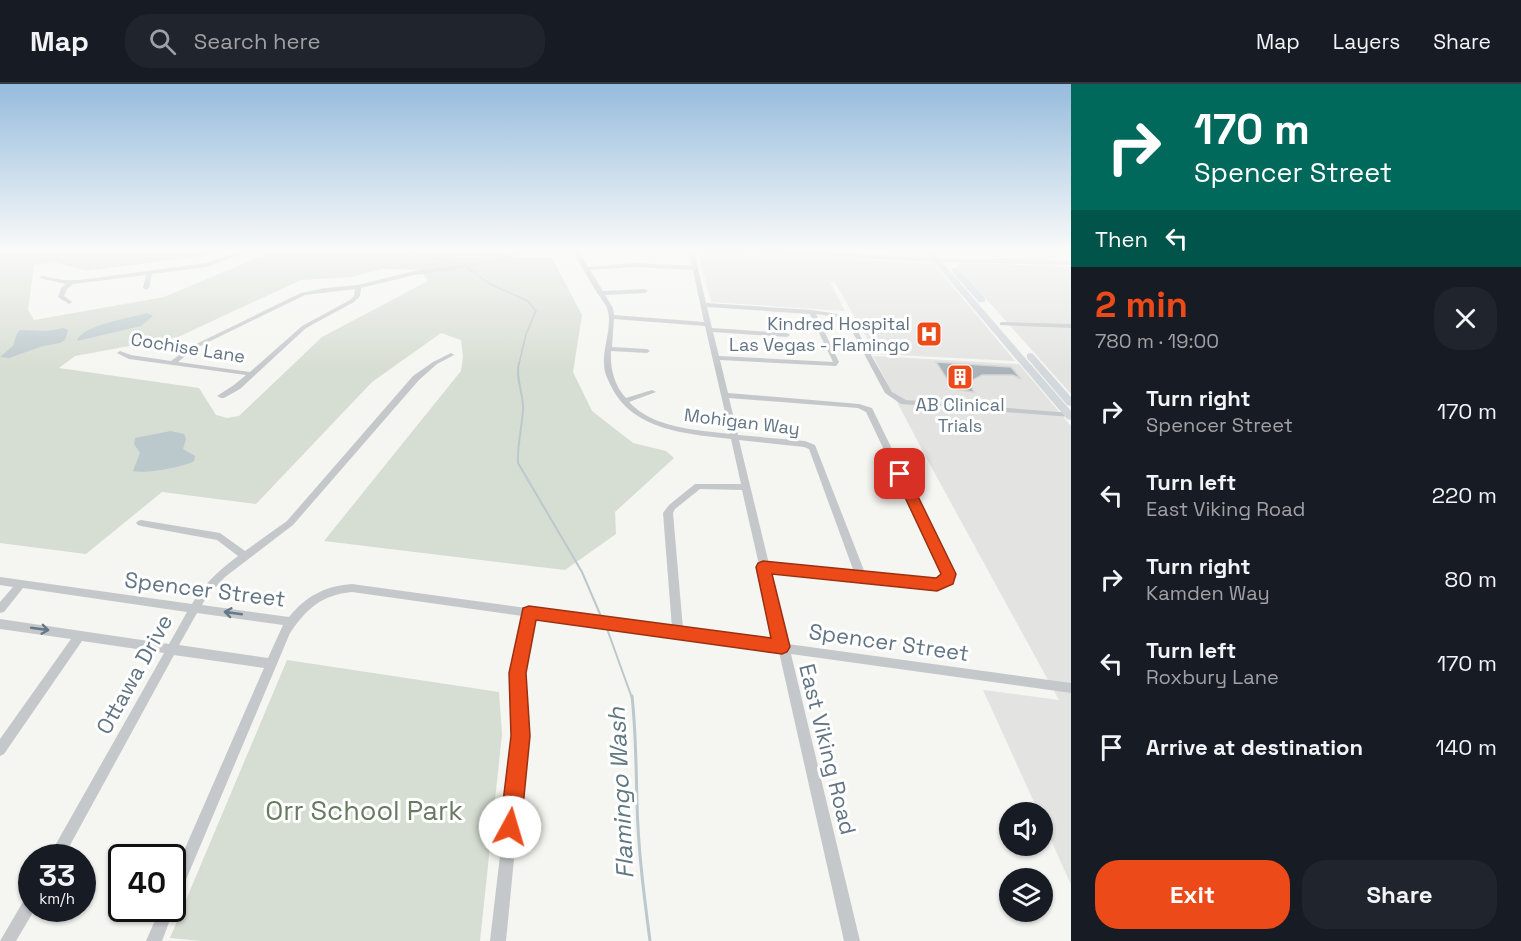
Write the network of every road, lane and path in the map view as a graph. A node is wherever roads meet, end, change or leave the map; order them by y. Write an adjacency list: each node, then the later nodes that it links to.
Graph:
1 (63, 291): 9 (street)
2 (319, 291): 25 (street)
3 (358, 291): 26 (street)
4 (645, 291): 8 (street)
5 (701, 291): 10 (street, East Viking Road)
6 (965, 291): 11 (main road)
7 (971, 291): 15 (main road)
8 (600, 293): 13 (street)
9 (69, 302)
10 (704, 305): 12 (street); 17 (street, East Viking Road)
11 (979, 309): 14 (main road); 15 (main road)
12 (812, 312): 24 (street); 32 (street)
13 (612, 317): 17 (street); 20 (street, Mohigan Way)
14 (991, 324): 19 (main road); 32 (main road)
15 (1002, 324): 16 (street); 19 (main road)
16 (1071, 326)
17 (708, 327): 18 (street); 24 (street, East Viking Road)
18 (787, 335)
19 (1019, 344): 31 (main road)
20 (609, 349): 21 (street); 30 (street, Mohigan Way)
21 (647, 351)
22 (120, 353): 25 (street, Cochise Lane)
23 (451, 355): 36 (street, Ottawa Drive)
24 (716, 358): 28 (street, East Viking Road)
25 (172, 363): 26 (street, Cochise Lane)
26 (252, 374): 29 (street)
27 (652, 392): 30 (street)
28 (724, 395): 33 (street, East Viking Road); 38 (street)
29 (221, 396)
30 (623, 401): 33 (street, Mohigan Way)
31 (1071, 403)
32 (1071, 416)
33 (734, 437): 34 (street, East Viking Road); 38 (street, Mohigan Way)
34 (745, 487): 37 (street, East Viking Road); 46 (street)
35 (141, 523): 36 (street)
36 (246, 556): 41 (street, Ottawa Drive)
37 (763, 567): 38 (street); 48 (street, East Viking Road)
38 (861, 577)
39 (0, 581): 40 (street, Spencer Street)
40 (21, 584): 41 (street, Spencer Street); 42 (street)
41 (195, 608): 44 (street, Spencer Street, one-way to 41); 49 (street, Ottawa Drive)
42 (0, 609)
43 (529, 612): 44 (street, Spencer Street); 46 (street, Spencer Street); 59 (street)
44 (291, 622): 50 (street)
45 (0, 624): 47 (street, one-way to 47)
46 (678, 633): 48 (street, Spencer Street)
47 (80, 635): 49 (street); 52 (street)
48 (782, 647): 51 (street, Spencer Street); 60 (street, East Viking Road)
49 (172, 649): 50 (street); 53 (street, Ottawa Drive)
50 (272, 664): 54 (street)
51 (1071, 688)
52 (0, 750)
53 (63, 844)
54 (186, 864)
55 (19, 922): 57 (street)
56 (162, 922): 58 (street)
57 (8, 941)
58 (154, 941)
59 (498, 941)
60 (852, 941)

